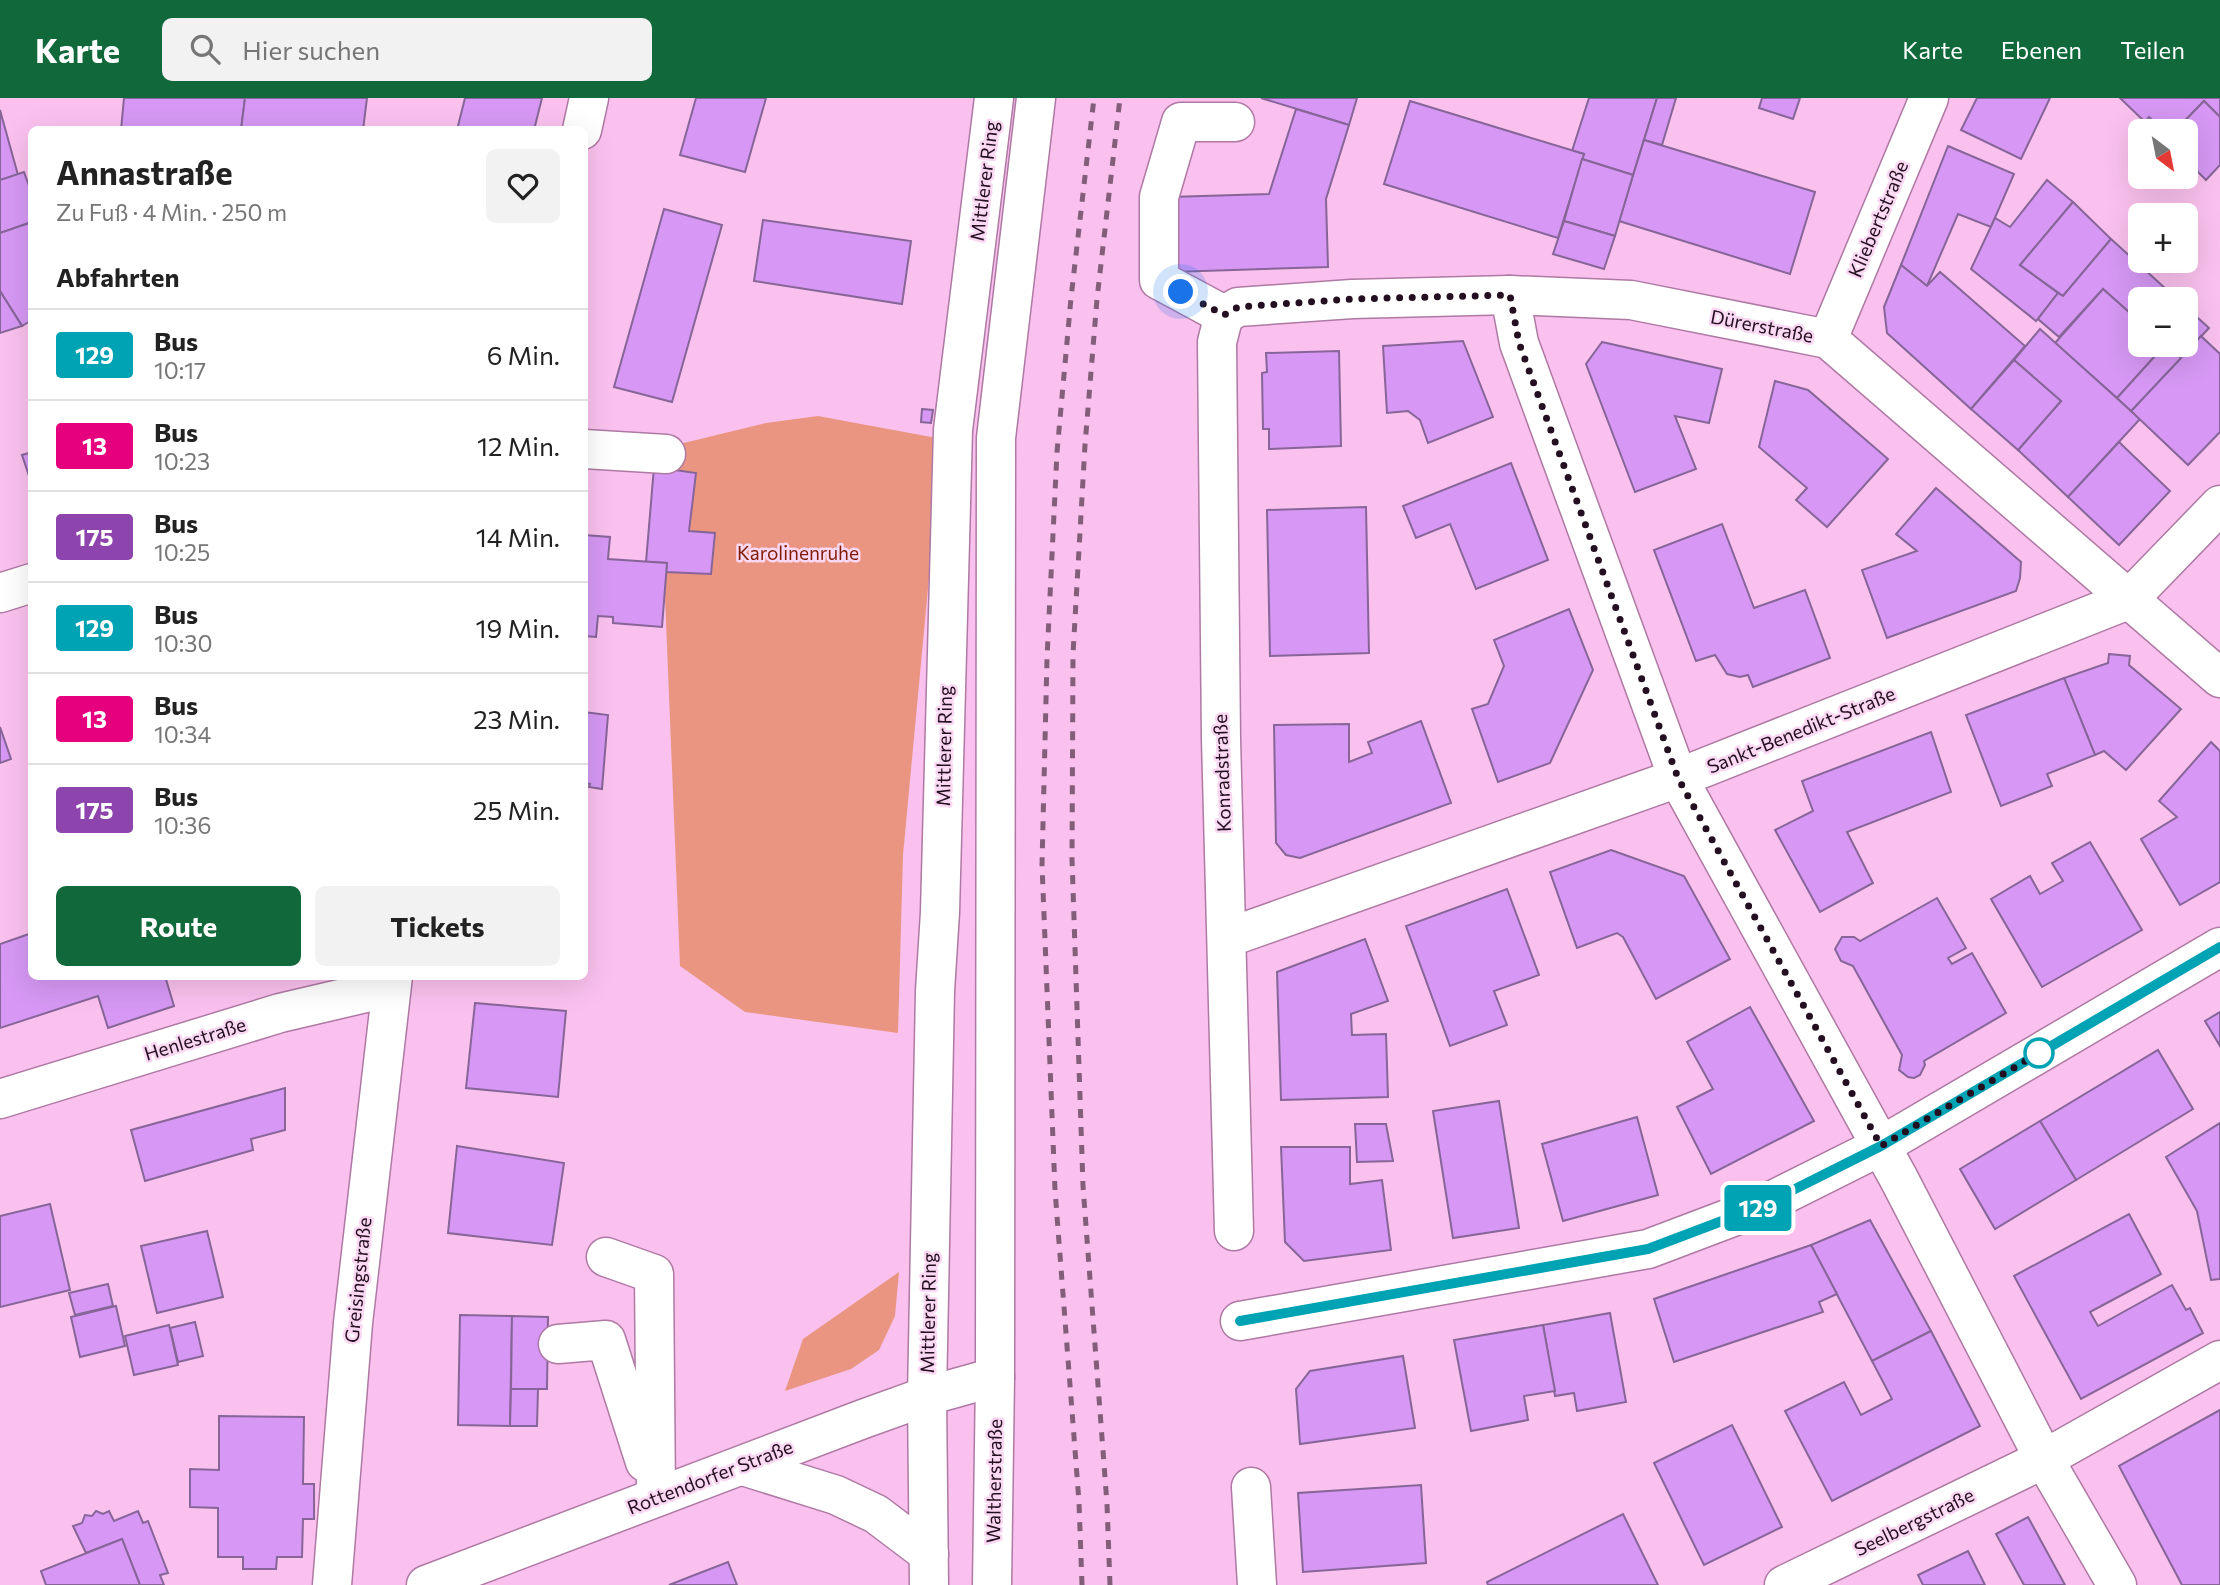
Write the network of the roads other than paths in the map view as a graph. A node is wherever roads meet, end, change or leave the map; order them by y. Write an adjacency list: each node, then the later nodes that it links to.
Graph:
1 (589, 98): 6 (street)
2 (994, 98): 29 (street, Mittlerer Ring)
3 (1036, 98): 28 (street)
4 (1929, 98): 9 (street, Kliebertstraße)
5 (1235, 122): 8 (street)
6 (583, 126)
7 (1510, 295): 8 (street, Dürerstraße); 9 (street, Dürerstraße); 17 (street)
8 (1224, 315): 18 (street, Konradstraße)
9 (1828, 339): 15 (street, Dürerstraße)
10 (588, 449): 11 (street)
11 (666, 454)
12 (2220, 505): 15 (street, Sankt-Benedikt-Straße)
13 (28, 584): 14 (street)
14 (0, 593)
15 (2128, 600): 16 (street, Dürerstraße); 17 (street, Sankt-Benedikt-Straße)
16 (2220, 678)
17 (1678, 778): 18 (street, Sankt-Benedikt-Straße); 22 (street)
18 (1227, 938): 23 (street, Konradstraße)
19 (2220, 947): 22 (street)
20 (392, 982): 21 (street, Henlestraße); 35 (street, Greisingstraße)
21 (0, 1099)
22 (1881, 1146): 25 (street); 30 (street)
23 (1234, 1231)
24 (606, 1257): 33 (street)
25 (1240, 1321)
26 (558, 1344): 33 (street)
27 (2220, 1360): 30 (street, Seelbergstraße)
28 (995, 1377): 29 (street, Rottendorfer Straße); 37 (street, Waltherstraße)
29 (927, 1396): 31 (street, Rottendorfer Straße); 34 (street)
30 (2044, 1459): 39 (street, Seelbergstraße); 40 (street)
31 (743, 1466): 33 (street, Rottendorfer Straße); 34 (street)
32 (1251, 1487): 38 (street)
33 (656, 1497): 36 (street, Rottendorfer Straße)
34 (929, 1569)
35 (332, 1585)
36 (426, 1585)
37 (992, 1585)
38 (1257, 1585)
39 (1784, 1585)
40 (2116, 1585)

